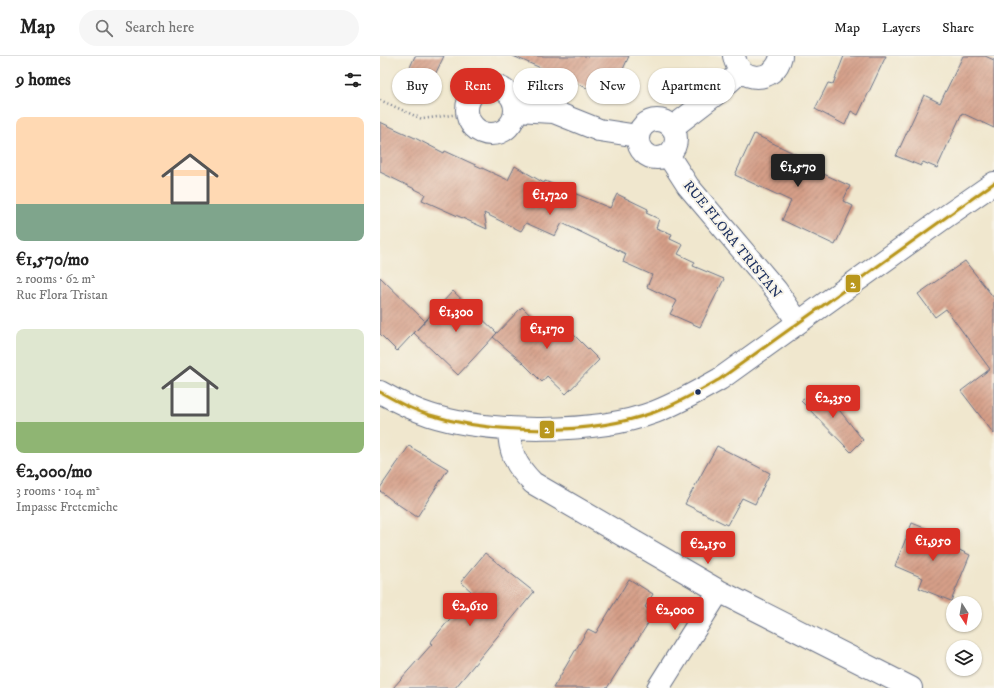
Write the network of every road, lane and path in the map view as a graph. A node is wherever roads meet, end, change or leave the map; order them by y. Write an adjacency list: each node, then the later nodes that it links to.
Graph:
1 (781, 56): 2 (street)
2 (738, 64): 6 (street)
3 (380, 100): 5 (path)
4 (515, 110): 5 (street); 5 (street); 7 (street)
5 (467, 114)
6 (673, 127): 7 (street); 8 (street)
7 (638, 136): 8 (street)
8 (668, 155): 10 (street, RUE FLORA TRISTAN)
9 (993, 187): 10 (street)
10 (798, 322): 12 (street)
11 (380, 392): 12 (street)
12 (509, 428): 13 (street)
13 (719, 591): 14 (street); 15 (street)
14 (658, 688)
15 (911, 688)

